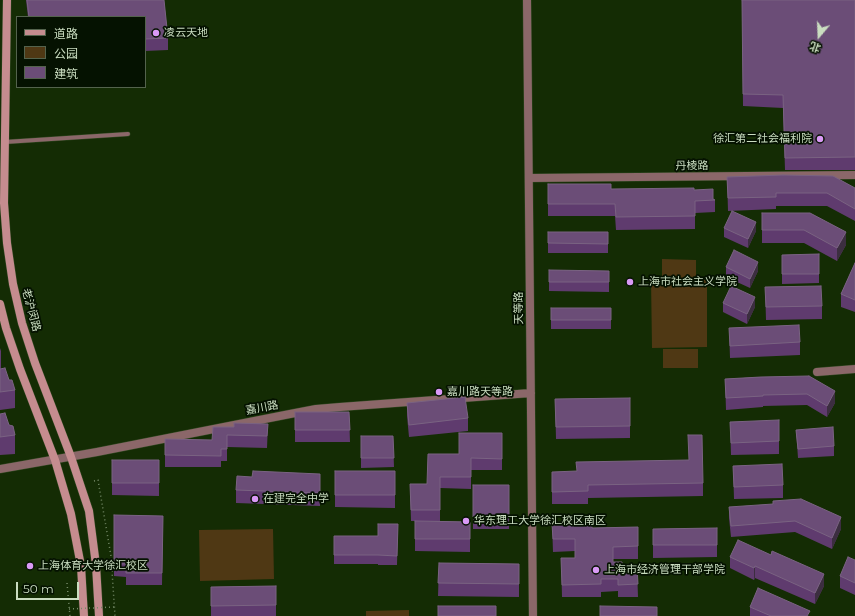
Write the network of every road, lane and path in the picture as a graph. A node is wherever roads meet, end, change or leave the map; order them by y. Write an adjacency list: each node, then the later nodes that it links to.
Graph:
1 (7, 0): 4 (main road, 老沪闵路)
2 (527, 0): 6 (street, 天等路)
3 (128, 134): 4 (lane)
4 (5, 142): 11 (main road, 老沪闵路)
5 (855, 175): 6 (street, 丹棱路)
6 (529, 178): 10 (street, 天等路)
7 (0, 304): 12 (main road)
8 (855, 369): 9 (street)
9 (817, 372)
10 (531, 393): 11 (street, 嘉川路); 22 (street, 天等路)
11 (71, 457): 12 (street, 嘉川路); 20 (main road, 老沪闵路)
12 (55, 460): 13 (street, 嘉川路); 19 (main road)
13 (0, 469)
14 (94, 481): 16 (path)
15 (67, 583): 17 (path)
16 (114, 607): 17 (path, bridge); 21 (path)
17 (69, 609): 18 (path)
18 (70, 616)
19 (84, 616)
20 (99, 616)
21 (115, 616)
22 (533, 616)

